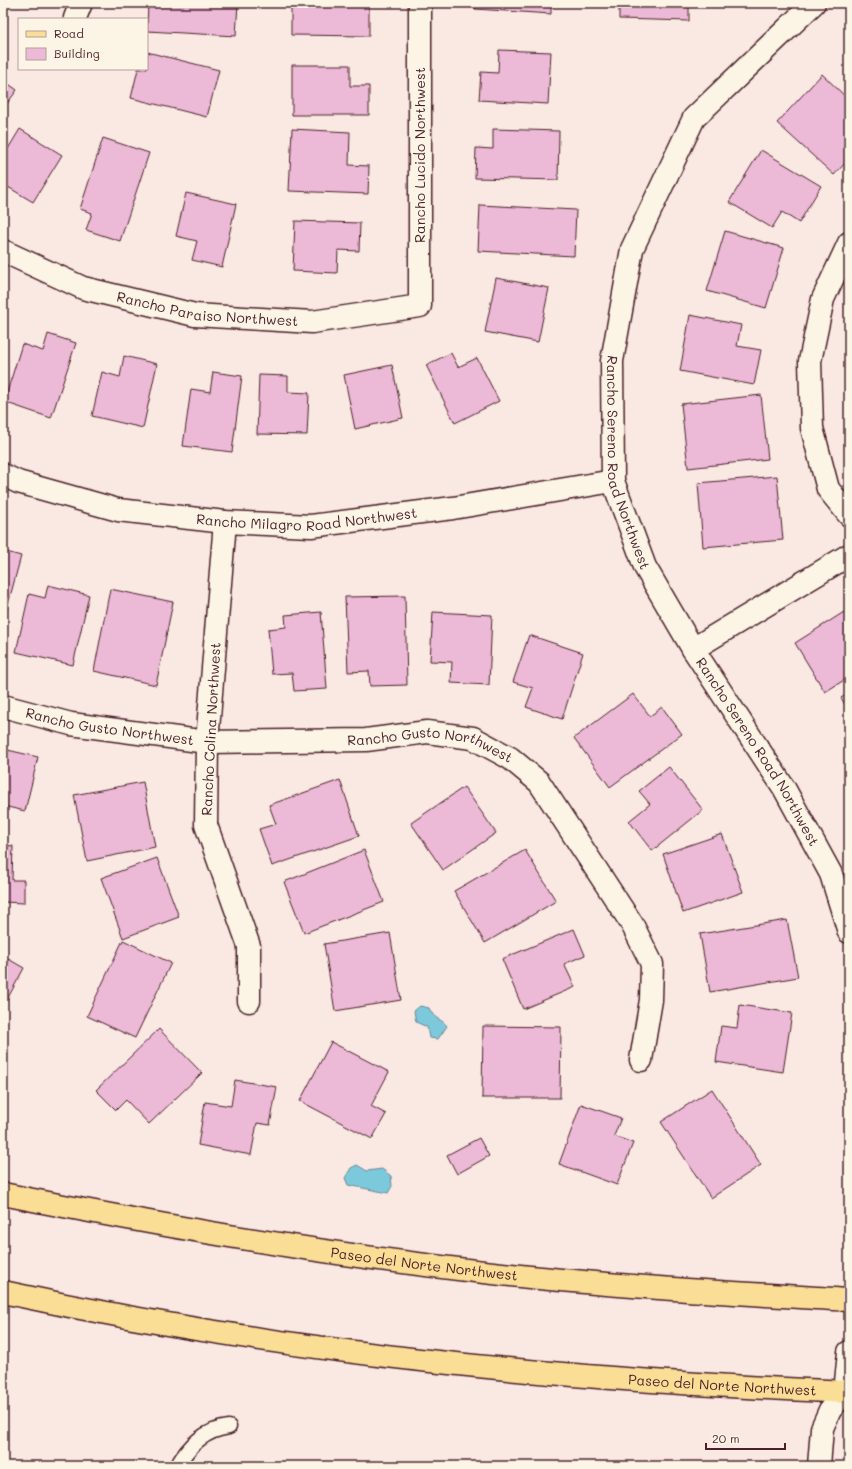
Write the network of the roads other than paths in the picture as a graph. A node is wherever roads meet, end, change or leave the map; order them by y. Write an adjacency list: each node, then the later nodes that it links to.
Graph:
1 (420, 3): 5 (street, Rancho Lucido Northwest)
2 (814, 3): 7 (street, Rancho Sereno Road Northwest)
3 (849, 243): 8 (street)
4 (3, 251): 5 (street, Rancho Paraiso Northwest)
5 (420, 306)
6 (3, 475): 9 (street, Rancho Milagro Road Northwest)
7 (613, 481): 9 (street, Rancho Milagro Road Northwest); 11 (street, Rancho Sereno Road Northwest)
8 (849, 515)
9 (225, 522): 13 (street, Rancho Colina Northwest)
10 (849, 554): 11 (street)
11 (693, 649): 14 (street, Rancho Sereno Road Northwest)
12 (3, 706): 13 (street, Rancho Gusto Northwest)
13 (207, 742): 15 (street, Rancho Colina Northwest); 16 (street, Rancho Gusto Northwest)
14 (849, 932)
15 (249, 1000)
16 (640, 1060)
17 (3, 1194): 19 (main road, Paseo del Norte Northwest)
18 (3, 1292): 21 (main road, Paseo del Norte Northwest)
19 (849, 1300)
20 (849, 1352): 21 (street)
21 (848, 1394): 24 (street)
22 (229, 1427): 23 (lane)
23 (177, 1466)
24 (819, 1466)

